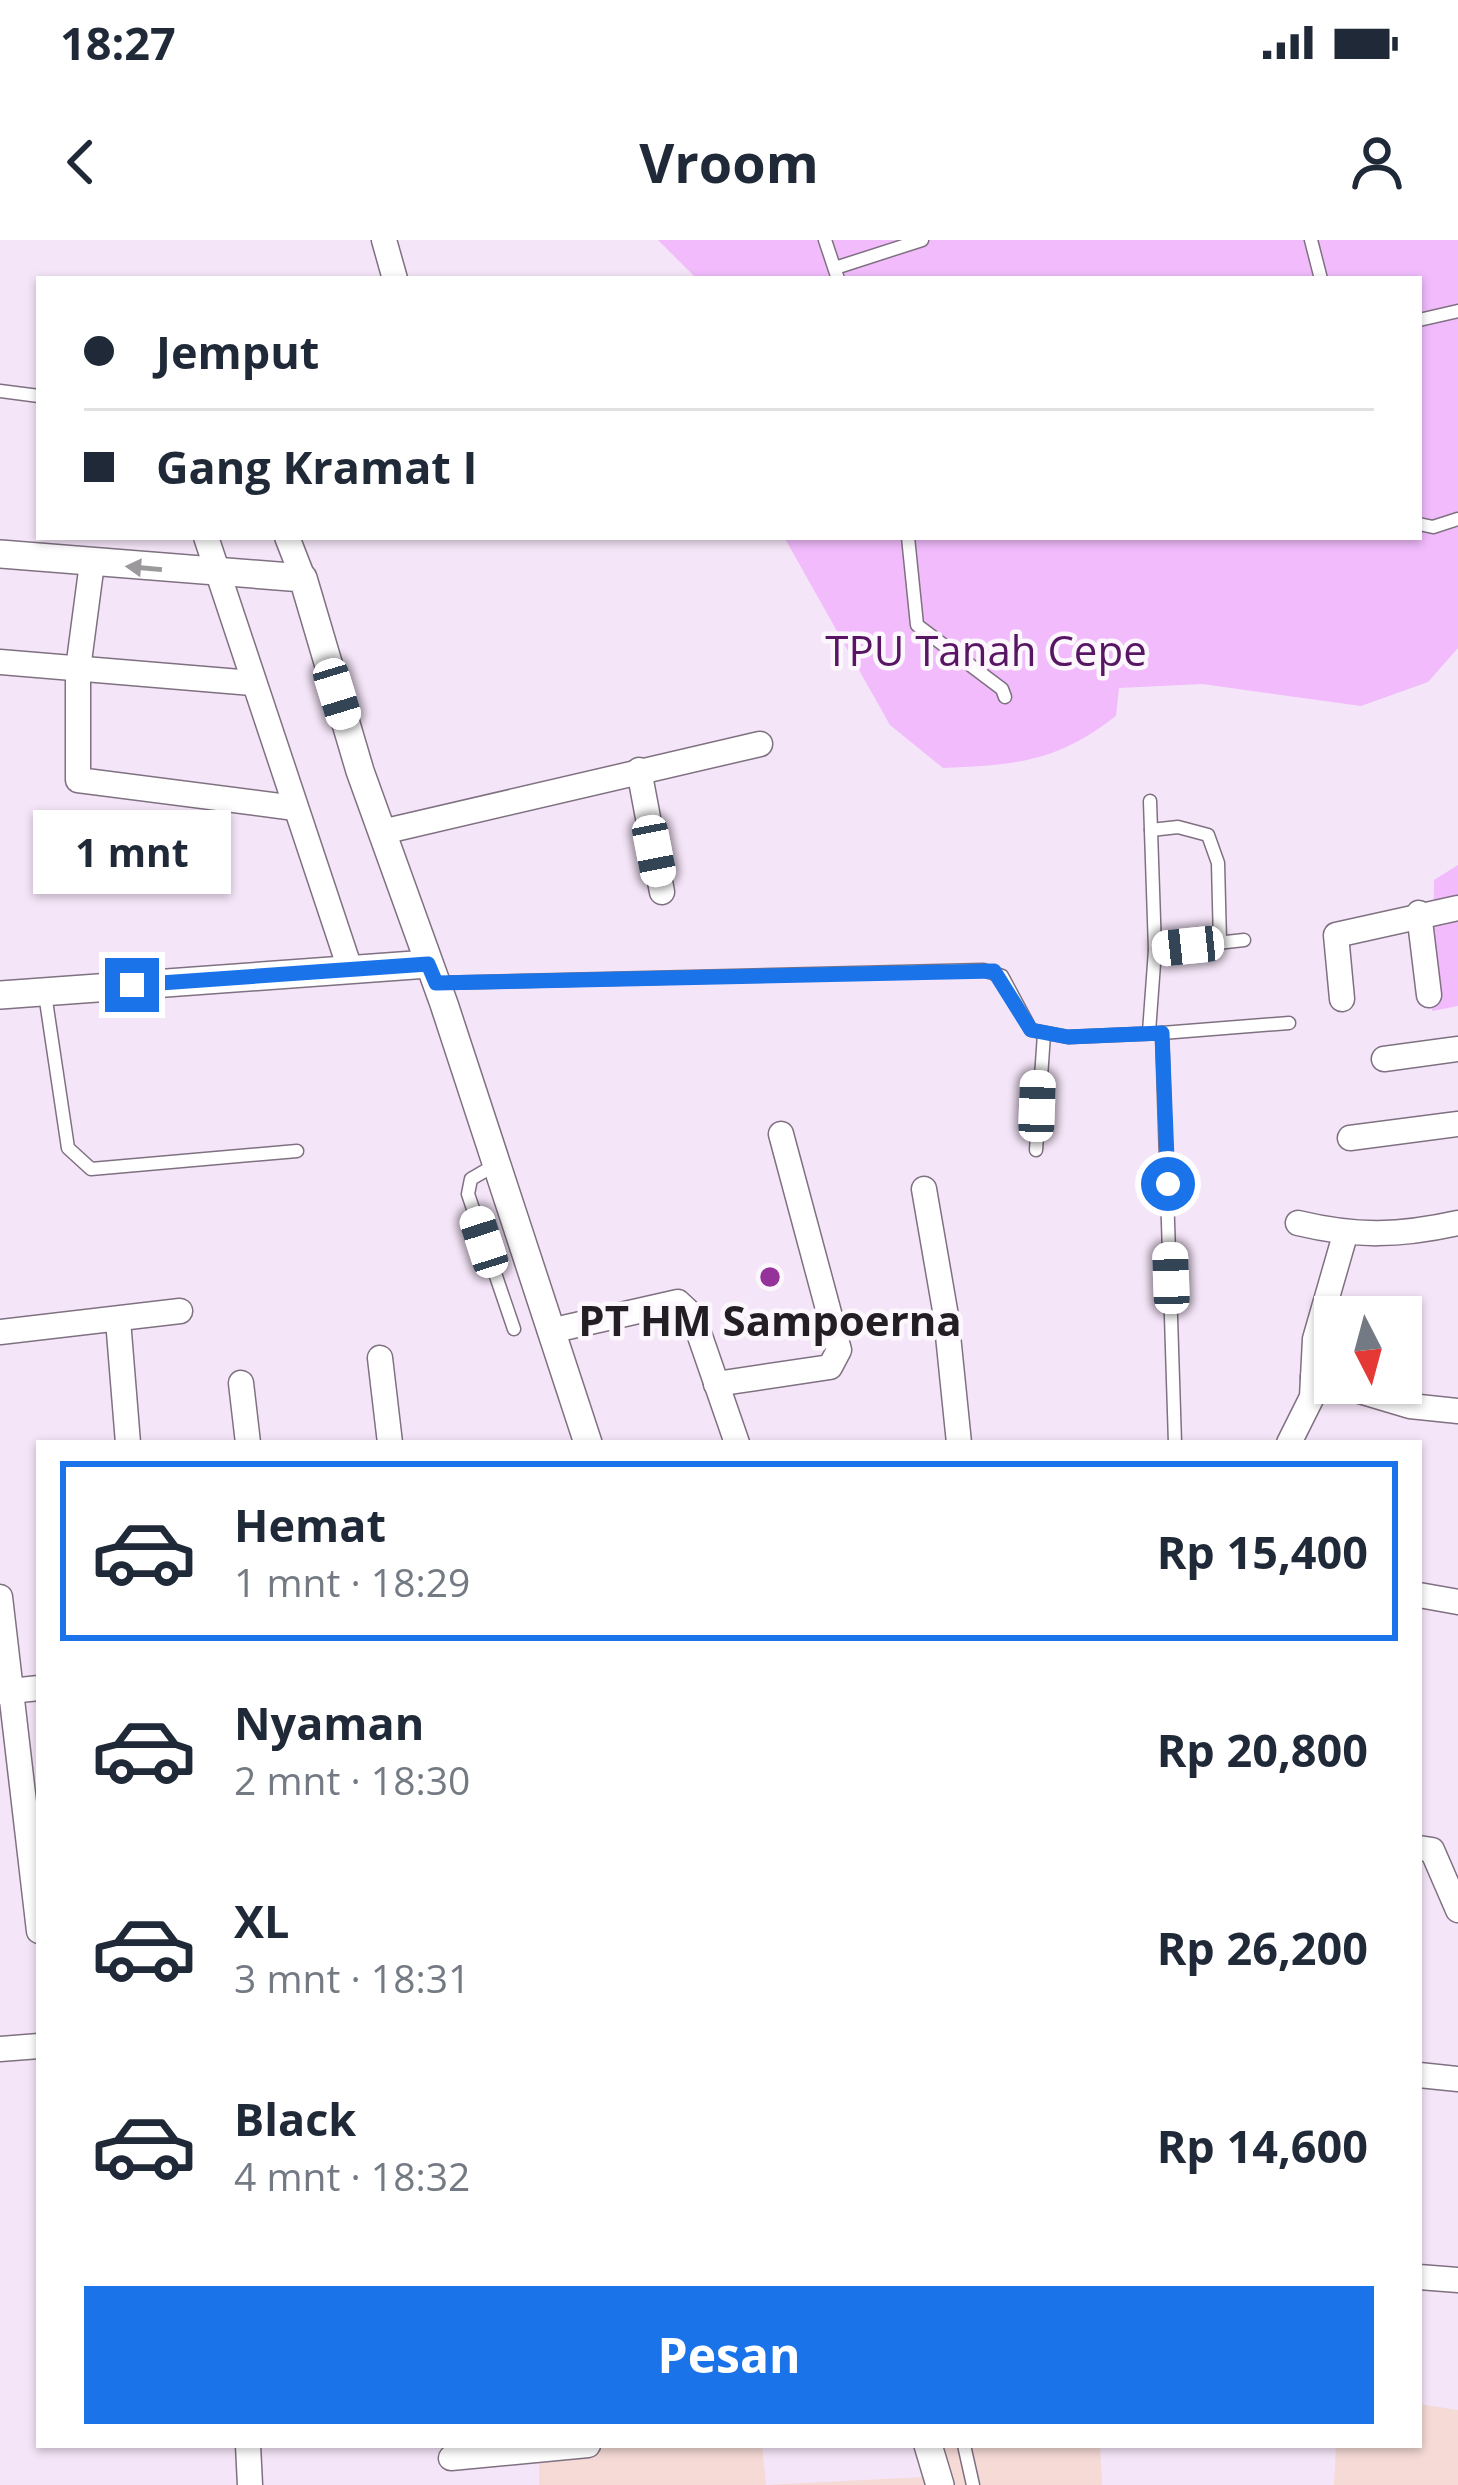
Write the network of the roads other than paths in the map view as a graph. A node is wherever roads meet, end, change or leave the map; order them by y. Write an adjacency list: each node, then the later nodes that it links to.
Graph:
1 (384, 240): 6 (street)
2 (825, 240): 5 (lane)
3 (922, 240): 5 (lane)
4 (1311, 240): 7 (lane)
5 (837, 273)
6 (394, 276)
7 (1320, 276)
8 (1458, 311): 9 (lane)
9 (1422, 319)
10 (0, 391): 11 (lane)
11 (36, 396)
12 (1458, 519): 13 (lane)
13 (1422, 525)
14 (207, 540): 19 (street)
15 (288, 540): 20 (street)
16 (908, 540): 24 (lane)
17 (0, 554): 18 (street)
18 (92, 563): 19 (street, one-way to 18); 22 (street)
19 (217, 574): 20 (street); 23 (street)
20 (303, 578): 30 (street)
21 (0, 662): 22 (street)
22 (78, 669): 23 (street); 28 (street)
23 (252, 683): 28 (street)
24 (1005, 697)
25 (760, 744): 26 (street)
26 (639, 770): 30 (street); 31 (street)
27 (1150, 801): 29 (lane)
28 (295, 808): 37 (street)
29 (1151, 830): 35 (lane); 36 (lane)
30 (382, 832): 38 (street)
31 (662, 892)
32 (1458, 908): 33 (street)
33 (1419, 913): 41 (street); 42 (street)
34 (1244, 940): 35 (lane)
35 (1220, 943): 36 (lane)
36 (1156, 950): 44 (lane)
37 (350, 969): 38 (street); 39 (street)
38 (432, 974): 45 (lane); 53 (street)
39 (45, 992): 40 (street); 52 (lane)
40 (0, 995)
41 (1429, 995)
42 (1342, 998)
43 (1289, 1023): 44 (lane)
44 (1155, 1032): 45 (lane); 74 (lane)
45 (1044, 1034): 51 (lane)
46 (1458, 1049): 47 (street)
47 (1384, 1059)
48 (1458, 1124): 50 (street)
49 (782, 1134): 66 (street)
50 (1350, 1138)
51 (1036, 1150)
52 (297, 1151)
53 (495, 1165): 60 (lane); 61 (street)
54 (924, 1189): 73 (street)
55 (1298, 1223): 57 (street)
56 (1458, 1223): 57 (street)
57 (1345, 1234): 64 (street)
58 (180, 1311): 59 (street)
59 (118, 1320): 62 (street); 68 (street)
60 (514, 1329)
61 (550, 1331): 66 (street); 71 (street)
62 (0, 1332)
63 (380, 1358): 70 (street)
64 (1313, 1377): 67 (street); 75 (street)
65 (241, 1383): 69 (street)
66 (716, 1384): 72 (street)
67 (1458, 1411)
68 (128, 1440)
69 (248, 1440)
70 (390, 1440)
71 (587, 1440)
72 (736, 1440)
73 (959, 1440)
74 (1175, 1440)
75 (1290, 1440)
76 (1422, 1595): 78 (street)
77 (0, 1597): 80 (street)
78 (1458, 1601)
79 (36, 1688): 80 (street)
80 (4, 1691): 83 (street)
81 (1422, 1848): 82 (street)
82 (1458, 1910)
83 (36, 1916)
84 (36, 2045): 85 (street)
85 (0, 2049)
86 (1422, 2075): 87 (street)
87 (1458, 2079)
88 (1422, 2277): 89 (street)
89 (1458, 2280)
90 (248, 2448): 95 (street)
91 (520, 2448): 94 (street)
92 (929, 2448): 97 (street)
93 (965, 2448): 98 (lane)
94 (451, 2451): 96 (street)
95 (250, 2485)
96 (451, 2485)
97 (940, 2485)
98 (973, 2485)

